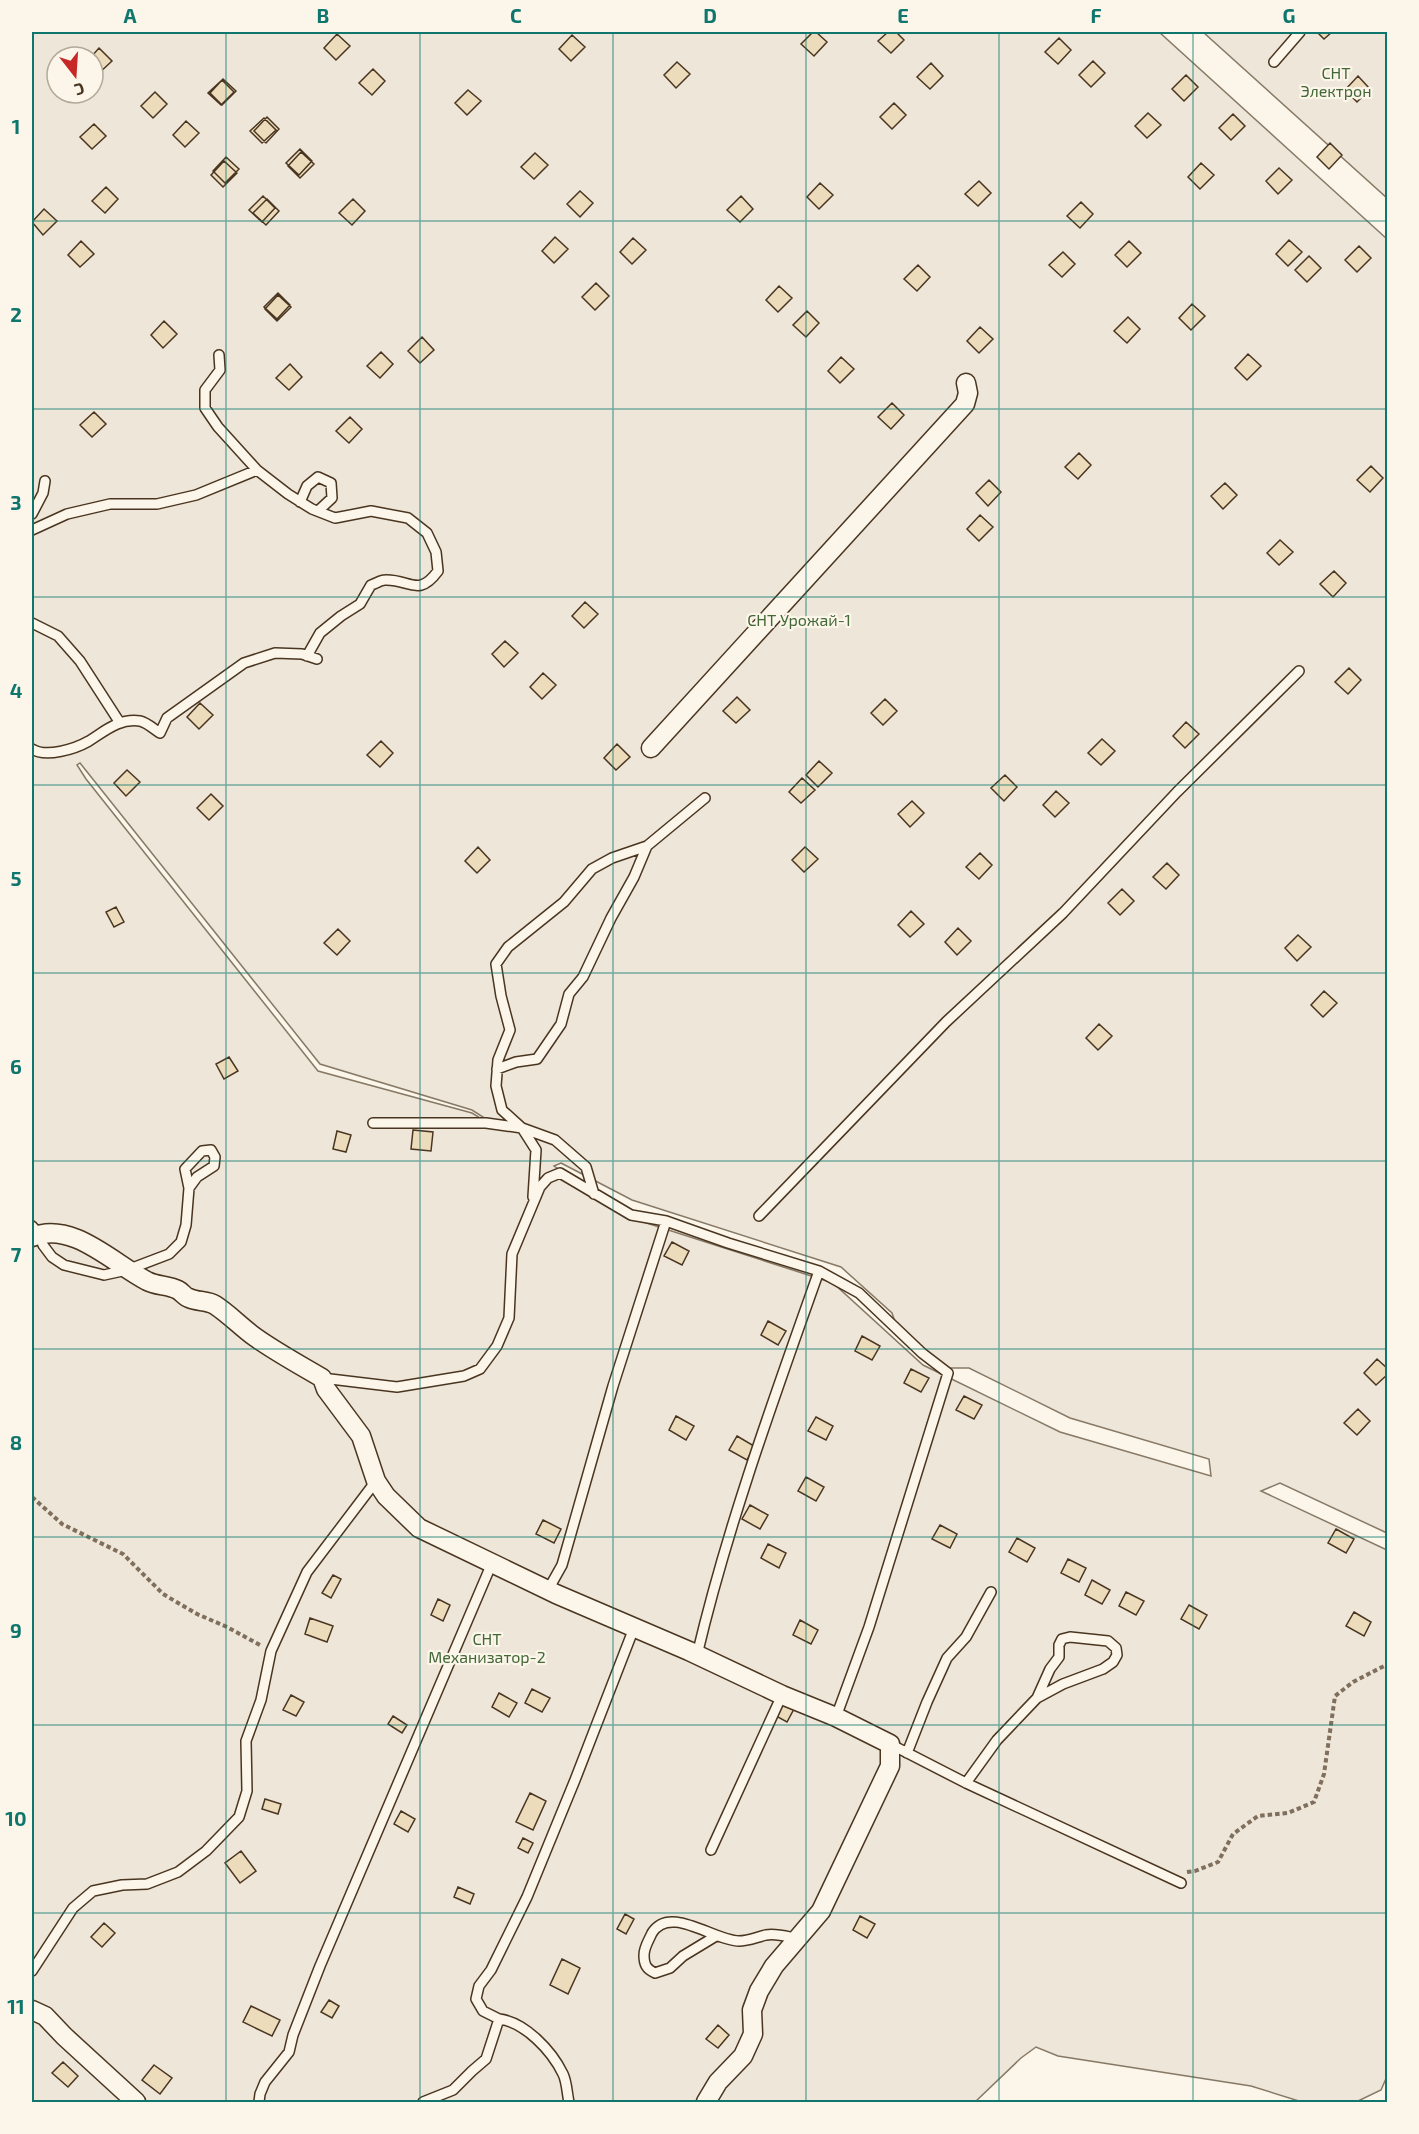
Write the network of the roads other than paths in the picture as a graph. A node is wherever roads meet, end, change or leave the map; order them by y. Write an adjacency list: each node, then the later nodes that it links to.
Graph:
1 (1300, 32): 2 (lane)
2 (1274, 62)
3 (219, 355): 5 (lane)
4 (966, 383): 16 (street)
5 (256, 470): 7 (lane); 10 (lane)
6 (45, 481): 9 (lane)
7 (300, 502): 8 (lane); 8 (lane)
8 (318, 512): 12 (lane)
9 (32, 514)
10 (32, 530)
11 (32, 623): 15 (lane)
12 (307, 656): 13 (lane); 15 (lane)
13 (317, 660)
14 (1299, 670): 26 (lane)
15 (120, 723): 17 (lane)
16 (651, 748)
17 (32, 749)
18 (705, 798): 19 (lane)
19 (647, 846): 20 (lane); 20 (lane)
20 (497, 1070): 22 (lane)
21 (373, 1123): 22 (lane)
22 (522, 1128): 24 (lane); 25 (lane)
23 (189, 1188): 29 (lane)
24 (594, 1194): 25 (lane); 27 (lane)
25 (533, 1206): 31 (lane)
26 (759, 1216)
27 (666, 1221): 30 (lane); 34 (lane)
28 (34, 1232): 29 (street); 29 (lane)
29 (127, 1270): 31 (street)
30 (819, 1271): 37 (lane); 40 (lane)
31 (322, 1378): 32 (street)
32 (376, 1481): 33 (street); 48 (lane)
33 (492, 1563): 34 (street); 52 (lane)
34 (548, 1590): 36 (street)
35 (992, 1592): 42 (lane)
36 (634, 1628): 37 (street); 50 (lane)
37 (698, 1655): 38 (street)
38 (782, 1695): 40 (street); 44 (lane)
39 (1036, 1698): 39 (lane); 43 (lane)
40 (836, 1717): 41 (street)
41 (890, 1744): 42 (lane); 47 (street)
42 (907, 1753): 43 (lane)
43 (966, 1783): 45 (lane)
44 (711, 1850)
45 (1181, 1883)
46 (716, 1936): 46 (lane); 47 (lane)
47 (799, 1939): 55 (street)
48 (32, 1971)
49 (32, 2010): 51 (street)
50 (499, 2019): 53 (lane); 54 (lane)
51 (136, 2103)
52 (259, 2103)
53 (423, 2103)
54 (569, 2103)
55 (706, 2103)

